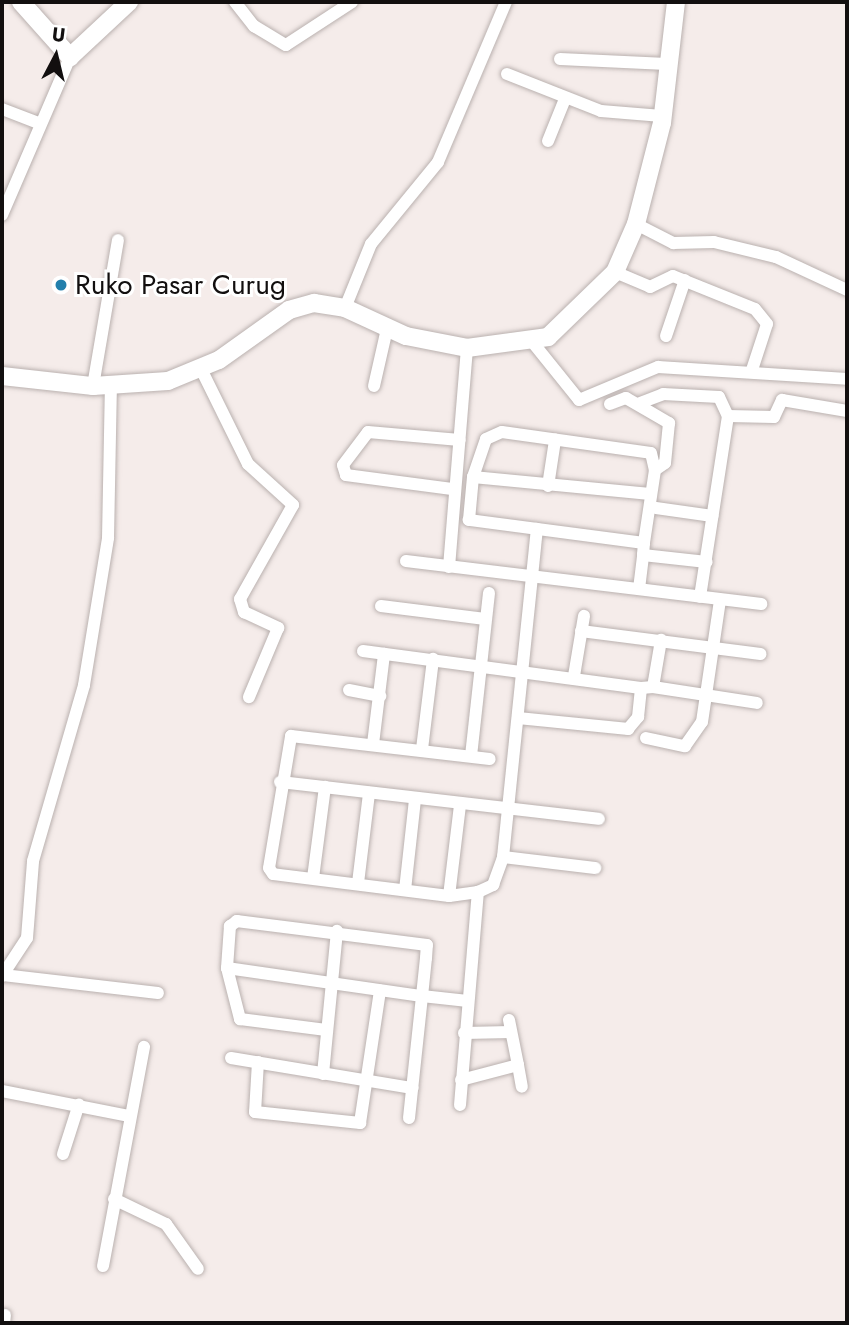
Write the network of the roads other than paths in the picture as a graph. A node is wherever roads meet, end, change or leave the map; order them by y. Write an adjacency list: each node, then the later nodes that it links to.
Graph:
1 (20, 2): 7 (street)
2 (129, 2): 7 (street)
3 (234, 2): 4 (street)
4 (352, 2)
5 (506, 2): 22 (street)
6 (676, 2): 9 (street)
7 (70, 57): 14 (street)
8 (560, 59): 9 (street)
9 (667, 64): 13 (street)
10 (507, 74): 11 (street)
11 (565, 99): 13 (street); 15 (street)
12 (2, 109): 14 (street)
13 (662, 116): 17 (street)
14 (39, 122): 16 (street)
15 (548, 141)
16 (2, 215)
17 (636, 224): 19 (street); 21 (street)
18 (118, 240): 32 (street)
19 (615, 272): 20 (street); 25 (street)
20 (685, 281): 24 (street); 28 (street)
21 (847, 289)
22 (345, 309): 23 (street); 27 (street)
23 (387, 329): 26 (street); 33 (street)
24 (666, 336)
25 (534, 344): 26 (street); 28 (street)
26 (467, 348): 40 (street)
27 (201, 369): 31 (street); 76 (street)
28 (752, 370): 30 (street)
29 (2, 376): 32 (street)
30 (847, 379)
31 (111, 385): 32 (street); 101 (street)
32 (93, 386)
33 (374, 386)
34 (671, 394): 35 (street); 38 (street); 39 (street)
35 (640, 403): 36 (street); 39 (street)
36 (610, 404)
37 (846, 412): 38 (street)
38 (728, 416): 48 (street)
39 (669, 423): 42 (street)
40 (460, 440): 45 (street); 45 (street)
41 (555, 440): 42 (street); 43 (street); 44 (street)
42 (655, 470): 46 (street)
43 (473, 477): 44 (street); 49 (street)
44 (548, 486): 46 (street)
45 (452, 489): 53 (street)
46 (650, 494): 50 (street)
47 (656, 508): 48 (street)
48 (712, 516): 52 (street)
49 (537, 528): 50 (street); 54 (street)
50 (643, 549): 52 (street); 55 (street)
51 (406, 561): 53 (street)
52 (707, 562): 57 (street)
53 (449, 568): 54 (street)
54 (536, 578): 55 (street); 71 (street)
55 (639, 589): 57 (street)
56 (489, 593): 62 (street)
57 (700, 597): 58 (street)
58 (720, 600): 59 (street); 65 (street)
59 (761, 604)
60 (381, 606): 62 (street)
61 (584, 616): 63 (street)
62 (485, 619): 70 (street)
63 (581, 631): 64 (street); 72 (street)
64 (661, 640): 65 (street); 73 (street)
65 (715, 648): 68 (street); 77 (street)
66 (363, 651): 67 (street)
67 (384, 654): 69 (street); 75 (street)
68 (761, 654)
69 (433, 659): 70 (street); 82 (street)
70 (480, 666): 71 (street); 83 (street)
71 (523, 672): 72 (street); 79 (street)
72 (574, 676): 73 (street)
73 (647, 687): 77 (street); 79 (street)
74 (349, 690): 75 (street)
75 (380, 696): 81 (street)
76 (249, 697)
77 (709, 698): 78 (street); 80 (street)
78 (757, 703)
79 (518, 718): 90 (street)
80 (646, 738)
81 (373, 744): 82 (street); 85 (street)
82 (422, 749): 83 (street)
83 (471, 756): 84 (street)
84 (490, 759)
85 (280, 782): 86 (street); 94 (street)
86 (325, 788): 87 (street); 94 (street)
87 (369, 793): 88 (street); 95 (street)
88 (415, 800): 89 (street); 96 (street)
89 (460, 806): 90 (street); 98 (street)
90 (506, 810): 91 (street); 92 (street)
91 (599, 819)
92 (503, 857): 93 (street); 97 (street)
93 (595, 868)
94 (313, 878): 95 (street)
95 (358, 883): 96 (street)
96 (405, 890): 98 (street)
97 (478, 892): 98 (street); 106 (street)
98 (449, 895)
99 (337, 931): 100 (street); 102 (street); 105 (street)
100 (227, 968): 102 (street); 107 (street)
101 (2, 976): 104 (street)
102 (333, 982): 103 (street); 107 (street)
103 (380, 990): 105 (street); 115 (street)
104 (158, 993)
105 (422, 996): 106 (street); 117 (street)
106 (468, 1001): 108 (street)
107 (326, 1030): 113 (street)
108 (464, 1033): 112 (street); 114 (street)
109 (144, 1047): 121 (street)
110 (231, 1058): 111 (street)
111 (258, 1062): 113 (street); 115 (street)
112 (518, 1065): 114 (street); 116 (street)
113 (323, 1074): 115 (street)
114 (461, 1080): 120 (street)
115 (367, 1081): 117 (street)
116 (522, 1087)
117 (413, 1088): 122 (street)
118 (2, 1091): 119 (street)
119 (79, 1104): 121 (street); 123 (street)
120 (460, 1105)
121 (130, 1116): 124 (street)
122 (410, 1118)
123 (63, 1154)
124 (114, 1199): 125 (street); 126 (street)
125 (103, 1266)
126 (198, 1269)

